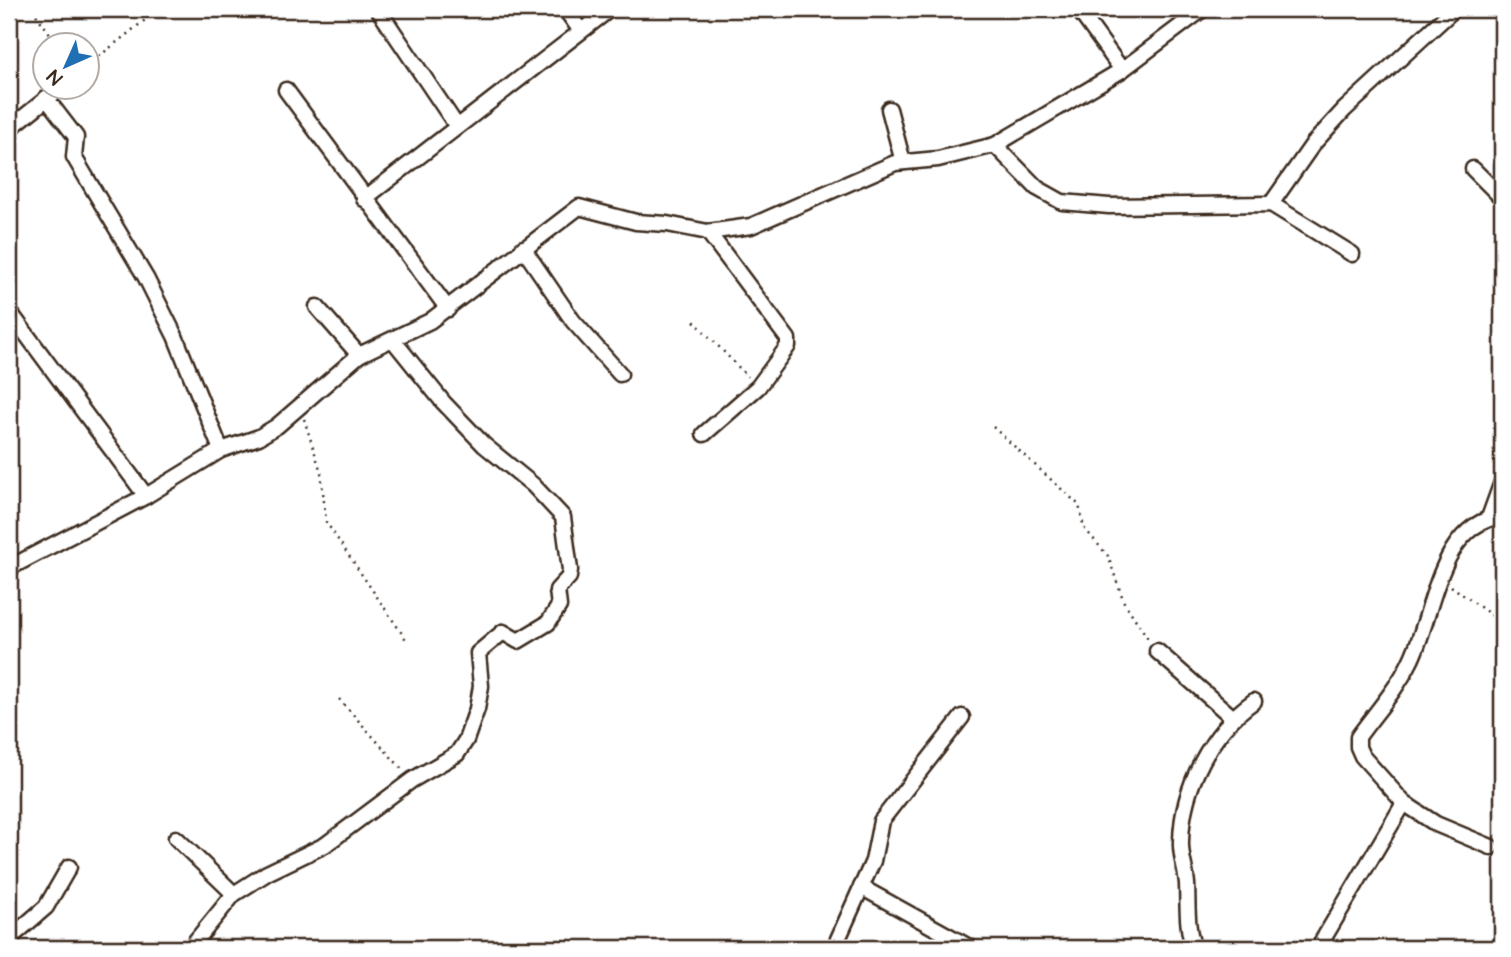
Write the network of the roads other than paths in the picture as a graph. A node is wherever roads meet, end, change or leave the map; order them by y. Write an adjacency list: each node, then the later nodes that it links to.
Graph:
1 (378, 9): 13 (lane)
2 (565, 9): 7 (lane)
3 (610, 9): 7 (lane)
4 (1078, 9): 8 (lane)
5 (1203, 9): 8 (lane)
6 (1454, 9): 20 (lane)
7 (580, 31): 13 (lane)
8 (1122, 70): 15 (lane)
9 (286, 90): 19 (lane)
10 (41, 102): 14 (lane)
11 (49, 102): 31 (lane)
12 (889, 109): 16 (lane)
13 (456, 125): 19 (lane)
14 (9, 129)
15 (995, 145): 16 (lane); 20 (lane)
16 (903, 162): 21 (lane)
17 (1473, 169): 18 (lane)
18 (1502, 198)
19 (364, 199): 25 (lane)
20 (1271, 204): 23 (lane)
21 (708, 232): 22 (lane); 30 (lane)
22 (523, 248): 25 (lane); 29 (lane)
23 (1352, 254)
24 (317, 307): 28 (lane)
25 (448, 309): 27 (lane)
26 (9, 311): 33 (lane)
27 (393, 340): 28 (lane); 45 (lane)
28 (359, 355): 31 (lane)
29 (620, 374)
30 (704, 434)
31 (220, 450): 33 (lane)
32 (1502, 482): 34 (lane)
33 (146, 496): 35 (lane)
34 (1496, 517): 40 (lane)
35 (9, 568)
36 (1157, 651): 38 (lane)
37 (1254, 701): 38 (lane)
38 (1232, 716): 50 (lane)
39 (962, 717): 44 (lane)
40 (1404, 803): 42 (lane); 51 (lane)
41 (176, 838): 45 (lane)
42 (1492, 847)
43 (69, 867): 46 (lane)
44 (861, 887): 48 (lane); 49 (lane)
45 (234, 894): 47 (lane)
46 (9, 939)
47 (190, 948)
48 (834, 948)
49 (971, 948)
50 (1195, 948)
51 (1318, 948)

